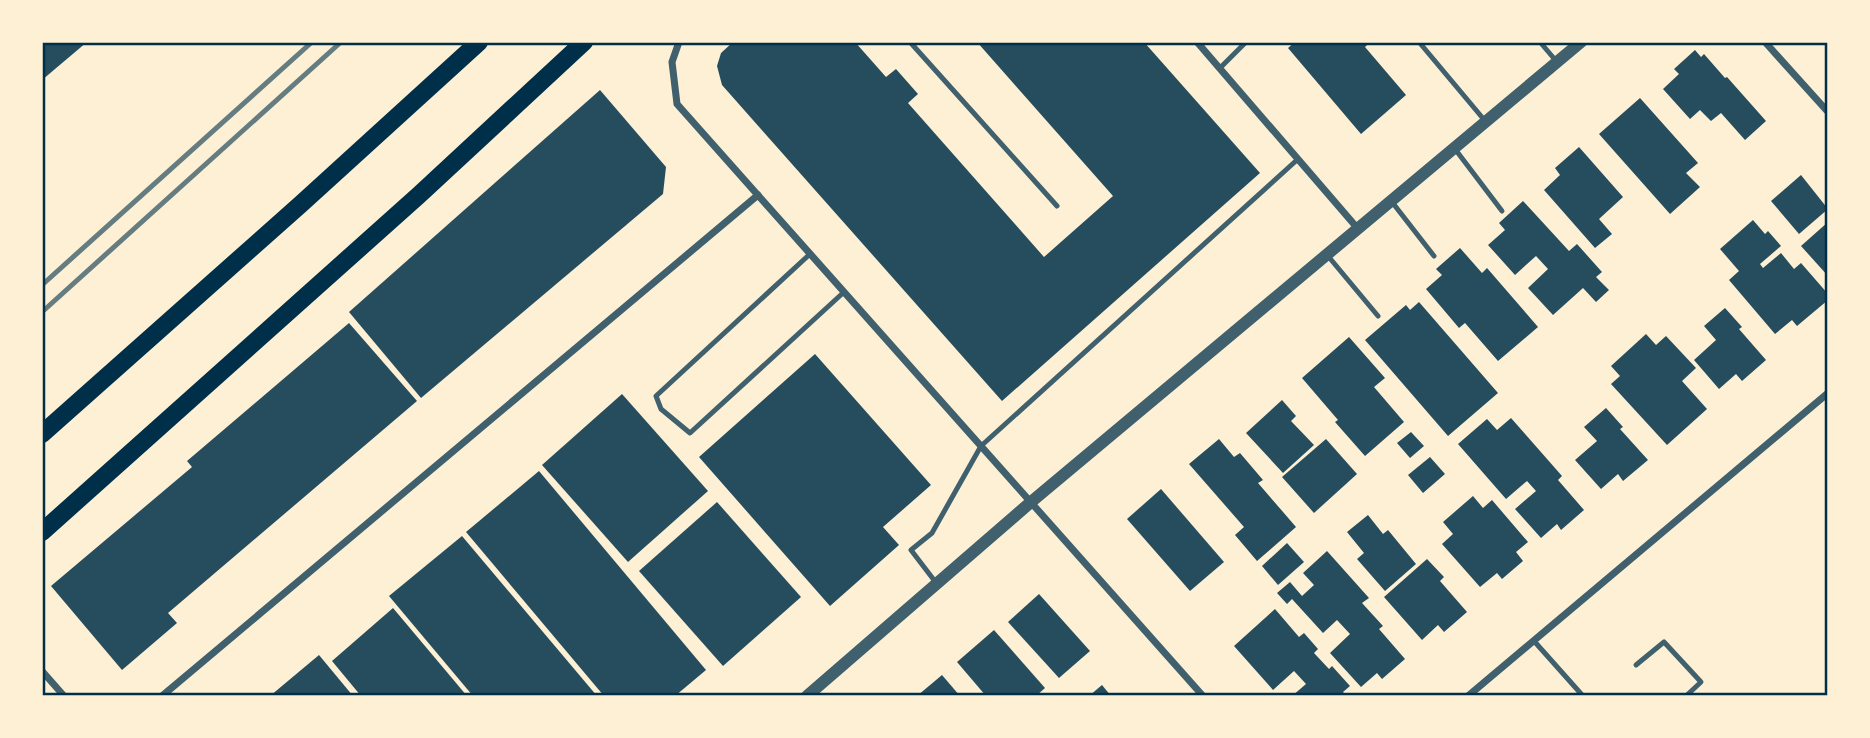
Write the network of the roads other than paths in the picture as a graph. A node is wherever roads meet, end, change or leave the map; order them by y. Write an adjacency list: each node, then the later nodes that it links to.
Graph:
1 (479, 42): 28 (main road)
2 (583, 42): 31 (main road)
3 (679, 42): 17 (street)
4 (910, 42): 19 (lane)
5 (1197, 42): 12 (street)
6 (1246, 42): 12 (lane)
7 (1419, 42): 14 (lane)
8 (1539, 42): 11 (lane)
9 (1581, 42): 11 (street)
10 (1765, 42): 13 (street)
11 (1557, 62): 14 (street)
12 (1220, 68): 16 (street)
13 (1828, 112)
14 (1486, 122): 15 (street)
15 (1455, 149): 18 (street); 20 (lane)
16 (1298, 159): 21 (street); 29 (lane)
17 (758, 195): 22 (street); 37 (street)
18 (1392, 202): 21 (street); 24 (lane)
19 (1057, 206)
20 (1502, 211)
21 (1359, 230): 23 (street)
22 (810, 254): 25 (street); 25 (lane)
23 (1328, 256): 26 (lane); 30 (street)
24 (1434, 256)
25 (844, 292): 29 (street)
26 (1378, 316)
27 (1828, 393): 33 (street)
28 (42, 434)
29 (981, 446): 30 (street); 32 (lane)
30 (1031, 502): 32 (street); 39 (street)
31 (42, 533)
32 (937, 584): 38 (street)
33 (1534, 641): 40 (street); 41 (lane)
34 (1636, 664): 42 (lane)
35 (42, 671): 36 (street)
36 (64, 696)
37 (162, 696)
38 (807, 696)
39 (1203, 696)
40 (1468, 696)
41 (1583, 696)
42 (1686, 696)

